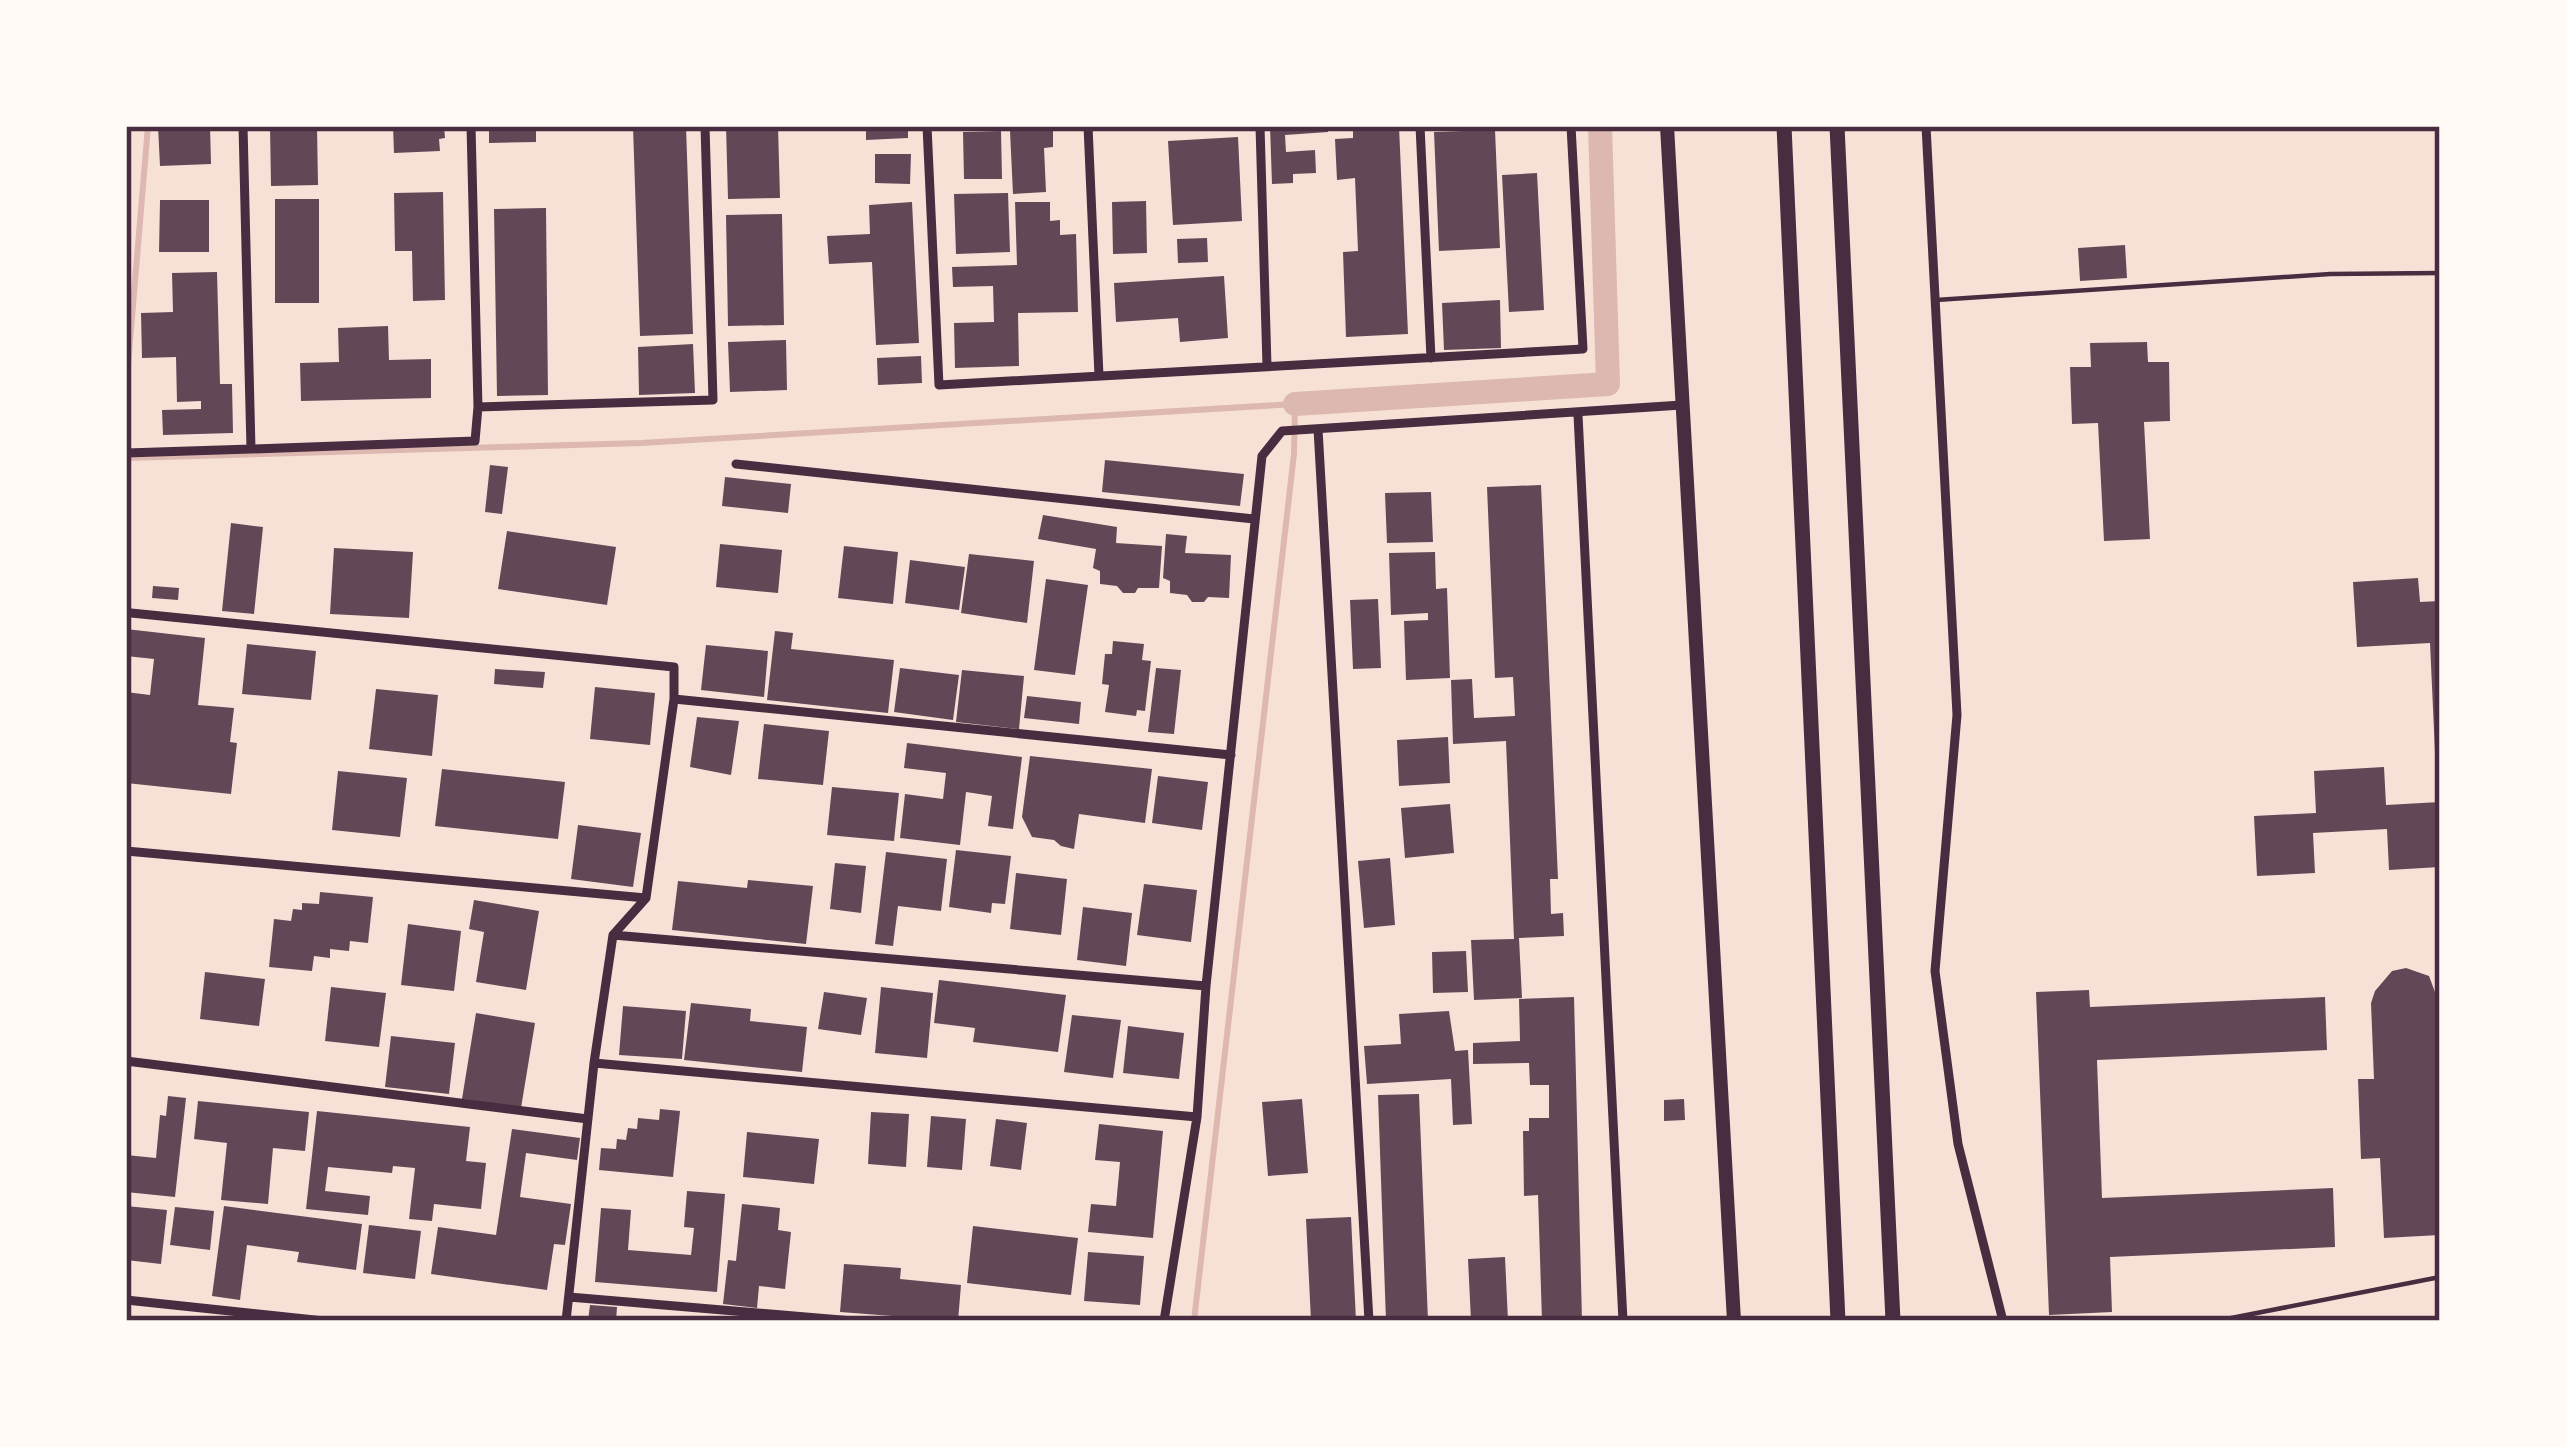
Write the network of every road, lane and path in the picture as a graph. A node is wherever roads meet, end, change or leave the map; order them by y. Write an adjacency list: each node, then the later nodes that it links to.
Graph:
1 (243, 126): 22 (street)
2 (470, 126): 19 (street)
3 (705, 126): 19 (street)
4 (927, 126): 17 (street)
5 (1088, 126): 17 (street)
6 (1261, 126): 16 (street)
7 (1420, 126): 15 (street)
8 (1570, 126): 15 (street)
9 (1667, 126): 18 (main road)
10 (1784, 126): 47 (highway)
11 (1837, 126): 48 (highway)
12 (1926, 126): 14 (street)
13 (2440, 273): 14 (lane)
14 (1936, 300): 49 (street)
15 (1431, 358): 16 (street)
16 (1268, 366): 17 (street)
17 (1099, 376)
18 (1682, 405): 20 (street); 46 (main road)
19 (478, 407): 22 (street)
20 (1578, 415): 21 (street); 45 (street)
21 (1318, 429): 25 (street); 44 (street)
22 (251, 449): 23 (street)
23 (126, 453)
24 (736, 464): 25 (street)
25 (1254, 518): 28 (street)
26 (131, 613): 27 (street)
27 (674, 699): 28 (street); 30 (street)
28 (1231, 755): 32 (street)
29 (126, 851): 30 (street)
30 (646, 898): 31 (street)
31 (613, 935): 32 (street); 34 (street)
32 (1206, 986): 35 (street)
33 (126, 1061): 36 (street)
34 (594, 1064): 35 (street); 36 (street)
35 (1197, 1117): 43 (street)
36 (588, 1119): 38 (street)
37 (2440, 1277): 50 (lane)
38 (568, 1297): 41 (street); 42 (street)
39 (126, 1300): 40 (street)
40 (324, 1321)
41 (566, 1321)
42 (853, 1321)
43 (1164, 1321)
44 (1369, 1321)
45 (1623, 1321)
46 (1734, 1321)
47 (1838, 1321)
48 (1893, 1321)
49 (2003, 1321)
50 (2216, 1321)

